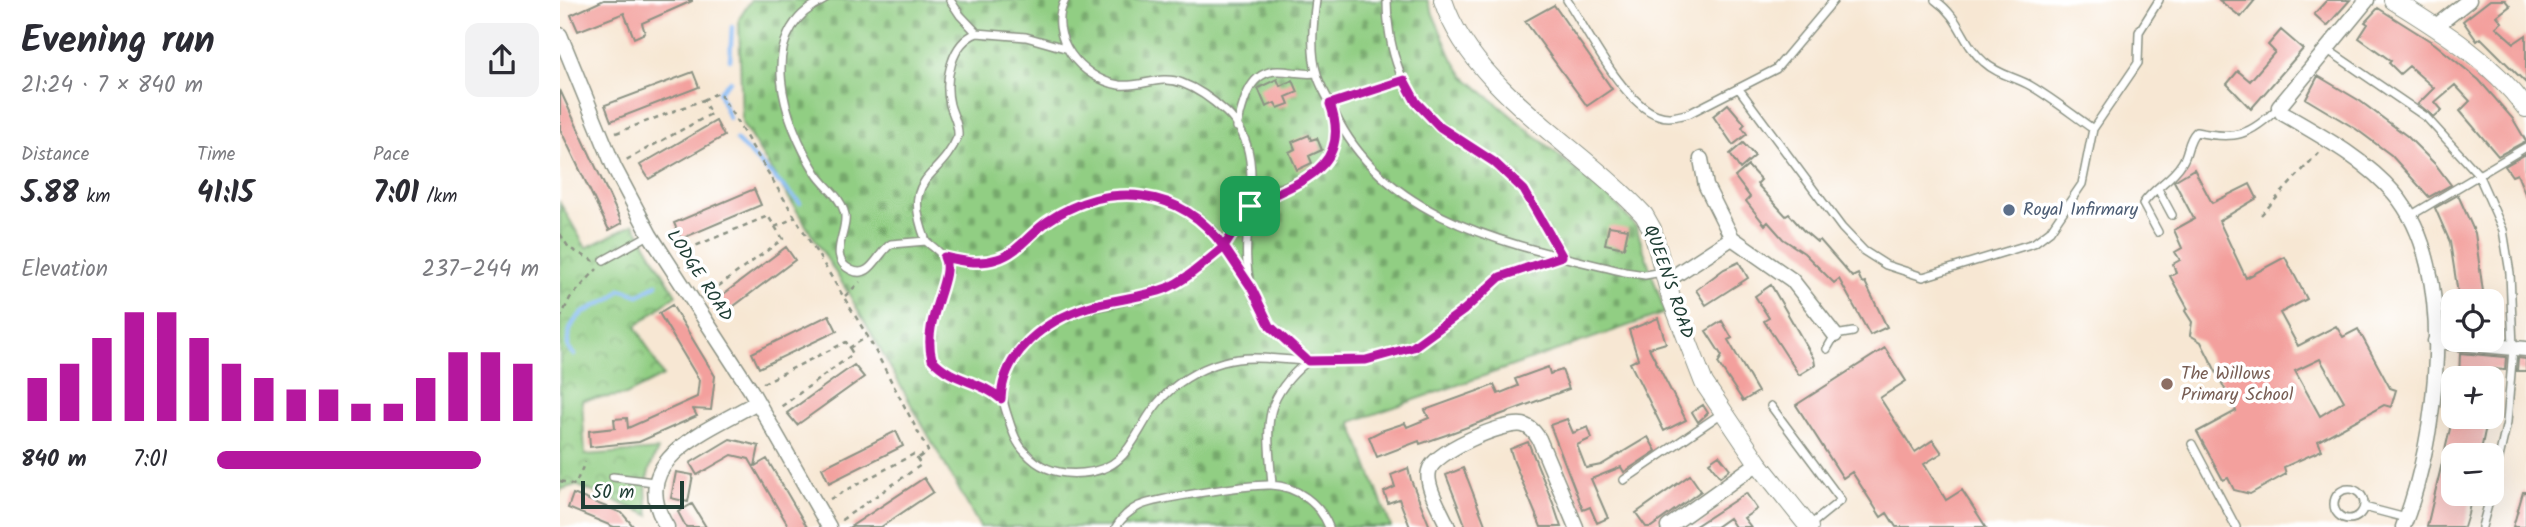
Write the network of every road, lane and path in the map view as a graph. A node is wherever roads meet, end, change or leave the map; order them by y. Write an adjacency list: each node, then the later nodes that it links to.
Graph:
1 (824, 0): 52 (lane)
2 (950, 0): 15 (lane)
3 (1065, 0): 17 (lane)
4 (1316, 0): 19 (lane)
5 (1387, 0): 20 (lane)
6 (1443, 0): 53 (street, QUEEN'S ROAD)
7 (1567, 0): 21 (lane)
8 (1834, 0): 21 (lane)
9 (1935, 0): 28 (lane)
10 (2159, 0): 28 (lane)
11 (2367, 0): 18 (street)
12 (2393, 0): 14 (street)
13 (2469, 0): 14 (street)
14 (2436, 26): 25 (street)
15 (977, 33): 17 (lane); 46 (lane)
16 (560, 35): 29 (street, LODGE ROAD)
17 (1065, 48): 27 (lane)
18 (2328, 50): 24 (street); 34 (lane)
19 (1316, 73): 23 (lane); 27 (lane)
20 (1404, 80): 23 (lane); 48 (lane)
21 (1739, 89): 28 (lane)
22 (703, 100): 29 (path); 33 (path); 40 (path)
23 (1330, 104): 26 (lane)
24 (2279, 107): 30 (street); 35 (lane)
25 (2526, 108)
26 (1337, 124): 36 (lane); 48 (lane)
27 (1237, 127): 36 (lane)
28 (2093, 129)
29 (601, 139): 33 (street, LODGE ROAD)
30 (2328, 140): 38 (path); 39 (street)
31 (2526, 147): 34 (lane)
32 (1701, 159): 45 (street)
33 (614, 167): 44 (street, LODGE ROAD)
34 (2478, 174): 39 (lane); 64 (lane)
35 (2158, 189): 37 (lane); 42 (lane)
36 (1250, 206): 47 (lane); 54 (lane)
37 (2172, 215)
38 (2261, 215)
39 (2410, 216): 61 (street)
40 (796, 217): 41 (path); 55 (path)
41 (775, 227): 50 (path); 56 (path)
42 (2158, 232)
43 (560, 234): 57 (path)
44 (650, 234): 50 (street, LODGE ROAD); 51 (lane)
45 (1732, 238): 53 (street); 59 (street)
46 (926, 241): 49 (lane); 52 (lane)
47 (1224, 247): 49 (lane); 54 (lane); 67 (lane)
48 (1562, 256): 53 (lane); 65 (lane)
49 (944, 257): 67 (lane)
50 (663, 259): 56 (street, LODGE ROAD)
51 (604, 260)
52 (862, 272): 55 (path)
53 (1666, 276): 69 (street, QUEEN'S ROAD)
54 (1251, 287): 65 (lane)
55 (844, 296): 60 (path)
56 (694, 304): 66 (street, LODGE ROAD)
57 (560, 319)
58 (1853, 332): 59 (lane)
59 (1835, 335): 63 (lane)
60 (868, 337): 62 (path); 73 (path)
61 (2435, 341): 64 (street); 84 (street)
62 (849, 348): 66 (path); 70 (path)
63 (1827, 349)
64 (2519, 349): 72 (lane)
65 (1308, 361): 67 (lane); 80 (lane)
66 (754, 395): 70 (street, LODGE ROAD); 79 (street)
67 (1001, 399)
68 (1771, 406): 86 (lane)
69 (1722, 413): 75 (street, QUEEN'S ROAD); 77 (lane)
70 (767, 417): 82 (street, LODGE ROAD)
71 (2192, 443): 94 (lane)
72 (2502, 443)
73 (917, 459): 82 (path); 88 (path)
74 (585, 461): 78 (path)
75 (1758, 463): 86 (street, QUEEN'S ROAD); 93 (street)
76 (612, 477): 79 (lane)
77 (1624, 480)
78 (560, 481)
79 (654, 482): 87 (street)
80 (1272, 485): 89 (lane); 90 (lane)
81 (2487, 506): 95 (lane)
82 (817, 507): 88 (street, LODGE ROAD)
83 (2364, 507): 84 (lane); 85 (lane); 85 (lane)
84 (2405, 522)
85 (2346, 523)
86 (1808, 526)
87 (667, 527)
88 (830, 527)
89 (1116, 527)
90 (1329, 527)
91 (1448, 527): 92 (street)
92 (1576, 527)
93 (1668, 527)
94 (2236, 527)
95 (2482, 527)

